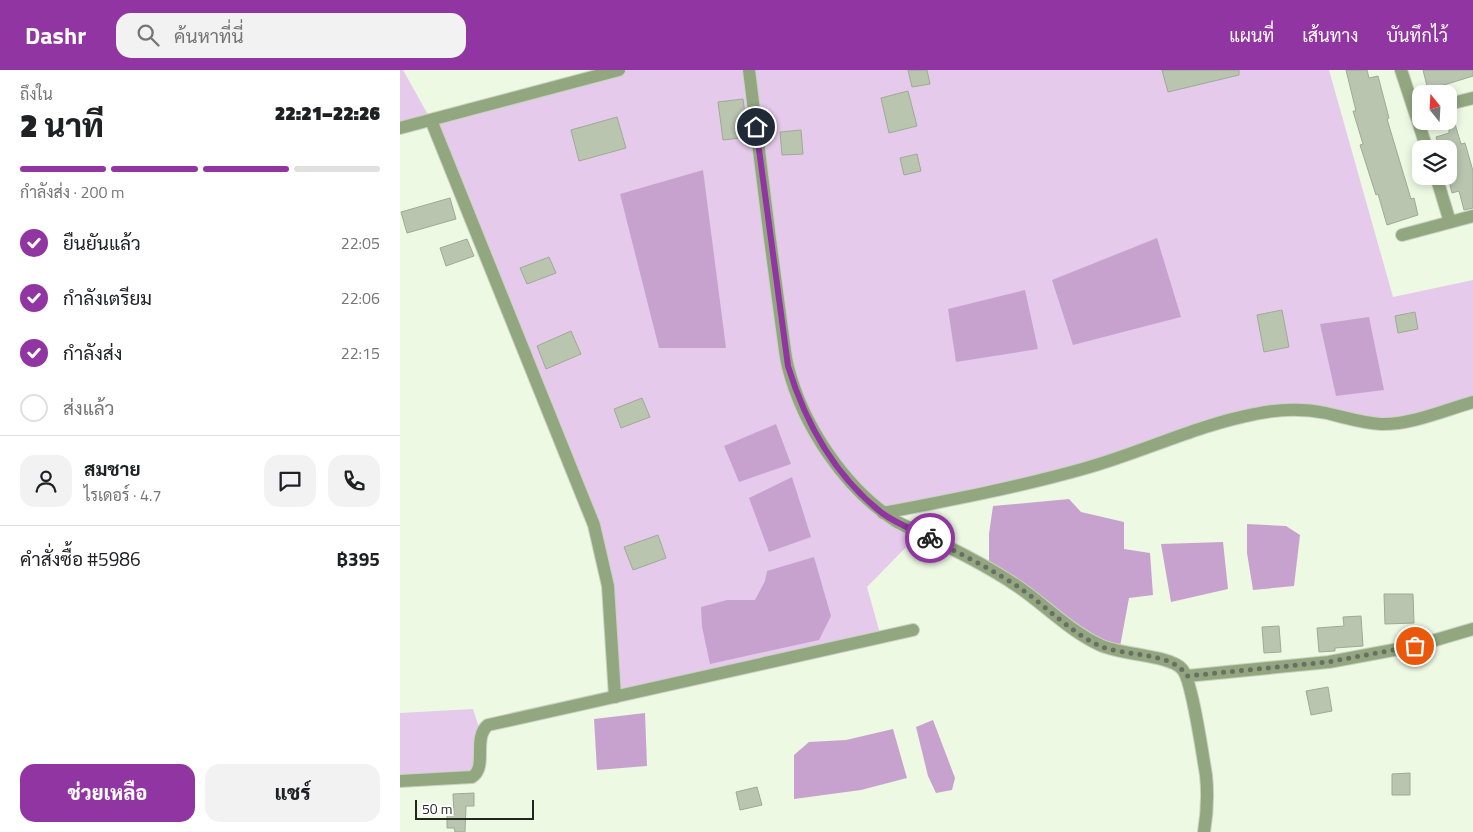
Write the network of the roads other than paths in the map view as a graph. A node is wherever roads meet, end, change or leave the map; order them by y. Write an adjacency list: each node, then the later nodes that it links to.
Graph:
1 (619, 70): 7 (street)
2 (749, 70): 14 (street)
3 (1401, 70): 4 (street)
4 (1412, 98)
5 (1473, 98): 6 (street)
6 (1458, 102)
7 (431, 120): 8 (street); 18 (street)
8 (400, 128)
9 (1439, 185): 11 (street)
10 (1473, 216): 11 (street)
11 (1450, 222): 12 (street)
12 (1402, 235)
13 (1473, 402): 14 (street)
14 (883, 513): 17 (street)
15 (1473, 629): 17 (street)
16 (913, 630): 18 (street)
17 (1187, 676): 20 (street)
18 (615, 698): 19 (street)
19 (400, 781)
20 (1204, 832)

